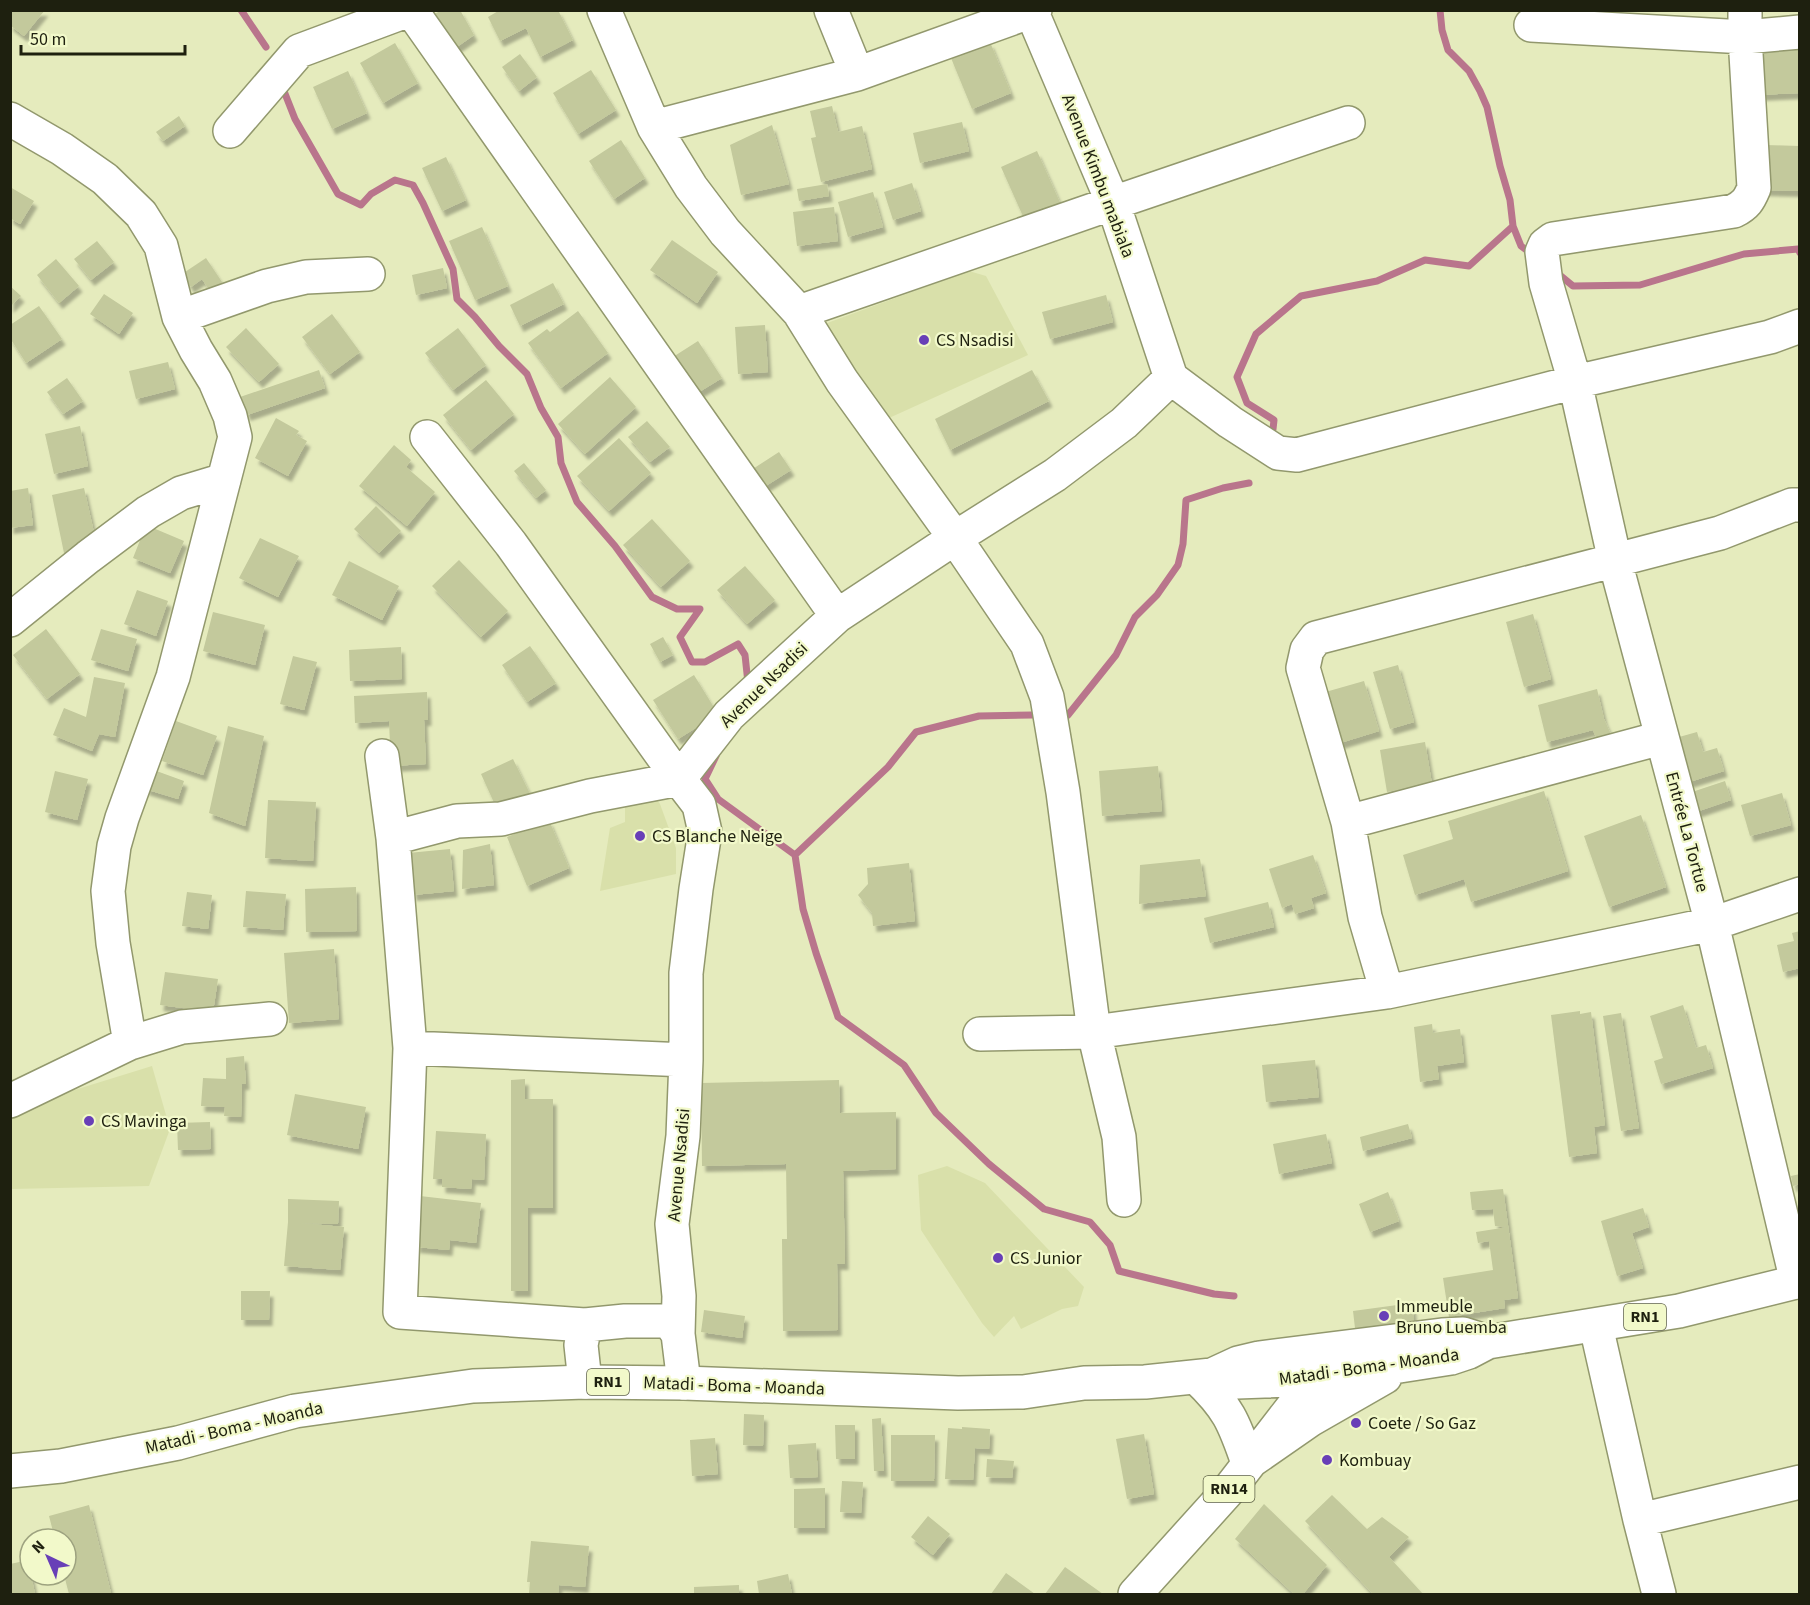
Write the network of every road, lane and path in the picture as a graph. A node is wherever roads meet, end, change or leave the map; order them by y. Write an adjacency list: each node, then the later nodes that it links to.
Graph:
1 (410, 10): 12 (main road); 25 (main road)
2 (604, 10): 11 (main road)
3 (831, 10): 8 (main road)
4 (1032, 11): 8 (main road); 13 (main road, Avenue Kimbu mabiala)
5 (1745, 24): 6 (main road); 7 (main road); 19 (main road, Entrée La Tortue)
6 (1531, 25)
7 (1800, 32)
8 (857, 74): 11 (main road)
9 (10, 119): 16 (main road)
10 (1348, 123): 13 (main road)
11 (654, 127): 15 (main road)
12 (230, 130)
13 (1113, 203): 15 (main road); 18 (main road, Avenue Kimbu mabiala)
14 (368, 274): 16 (main road)
15 (799, 312): 23 (main road)
16 (179, 317): 21 (main road)
17 (1800, 326): 19 (main road)
18 (1171, 378): 19 (main road); 23 (main road, Avenue Nsadisi)
19 (1575, 382): 24 (main road, Entrée La Tortue)
20 (427, 437): 29 (main road)
21 (224, 480): 26 (main road); 38 (main road)
22 (1800, 505): 24 (main road)
23 (955, 538): 25 (main road, Avenue Nsadisi); 36 (main road)
24 (1615, 561): 27 (main road, Entrée La Tortue); 30 (main road)
25 (837, 616): 29 (main road, Avenue Nsadisi)
26 (10, 620)
27 (1661, 738): 30 (main road); 33 (main road, Entrée La Tortue)
28 (382, 756): 31 (main road)
29 (679, 779): 31 (main road); 40 (main road, Avenue Nsadisi)
30 (1348, 822): 34 (main road)
31 (393, 838): 39 (main road)
32 (1800, 894): 33 (main road)
33 (1712, 924): 34 (main road); 43 (main road, Entrée La Tortue)
34 (1387, 992): 36 (main road)
35 (270, 1019): 38 (main road)
36 (1094, 1032): 37 (main road); 42 (main road)
37 (980, 1034)
38 (130, 1043): 41 (main road)
39 (410, 1048): 40 (main road); 44 (main road)
40 (687, 1060): 46 (main road, Avenue Nsadisi)
41 (10, 1101)
42 (1124, 1200)
43 (1798, 1282): 45 (main road, Matadi - Boma - Moanda / RN1)
44 (585, 1325): 46 (main road); 52 (main road)
45 (1596, 1326): 47 (main road, Matadi - Boma - Moanda / RN1); 57 (main road)
46 (678, 1334): 53 (main road, Avenue Nsadisi)
47 (1488, 1342): 48 (main road, Matadi - Boma - Moanda / RN1); 49 (main road, Matadi - Boma - Moanda / RN1)
48 (1342, 1347): 50 (main road, Matadi - Boma - Moanda / RN1); 51 (main road, RN14)
49 (1405, 1366): 51 (main road, Matadi - Boma - Moanda / RN1); 54 (main road)
50 (1204, 1376): 51 (main road, Matadi - Boma - Moanda / RN1); 53 (main road, Matadi - Boma - Moanda / RN1); 54 (main road)
51 (1316, 1379): 54 (main road, RN14)
52 (585, 1382): 53 (main road, Matadi - Boma - Moanda / RN1); 55 (main road, Matadi - Boma - Moanda / RN1)
53 (684, 1383)
54 (1248, 1463): 58 (main road, RN14)
55 (10, 1471)
56 (1800, 1482): 57 (main road)
57 (1640, 1520): 59 (main road)
58 (1135, 1594)
59 (1659, 1594)

